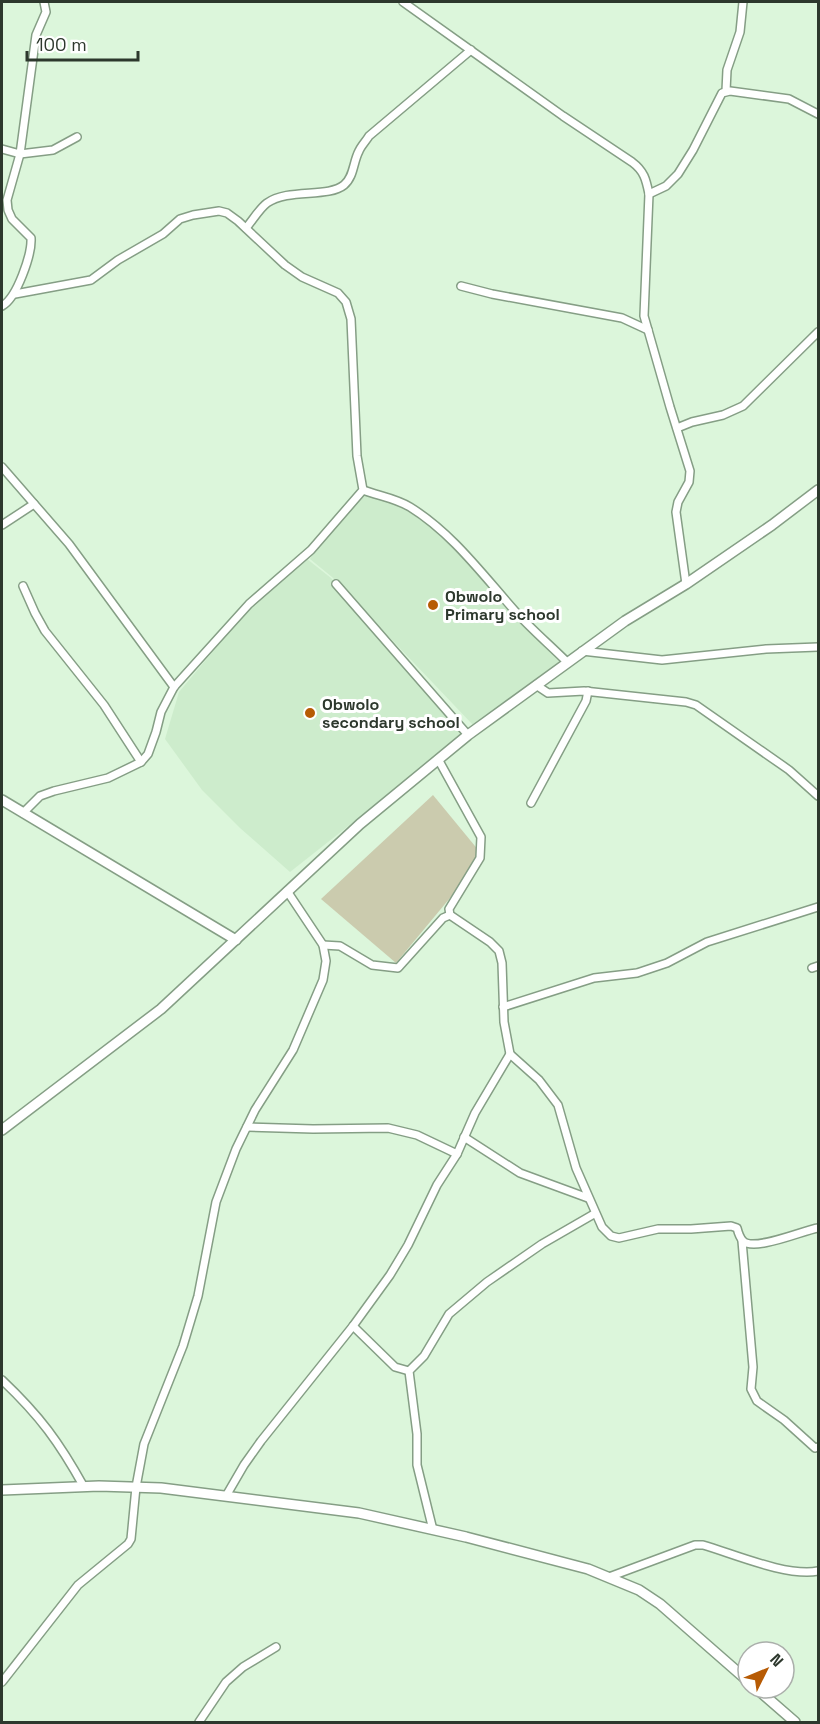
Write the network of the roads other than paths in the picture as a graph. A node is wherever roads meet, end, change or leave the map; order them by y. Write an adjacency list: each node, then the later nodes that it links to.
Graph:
1 (44, 2): 9 (street)
2 (403, 2): 4 (street)
3 (743, 2): 5 (street)
4 (471, 50): 10 (street); 11 (street)
5 (726, 91): 6 (street); 10 (street)
6 (819, 114)
7 (78, 137): 9 (street)
8 (2, 149): 9 (street)
9 (20, 154): 13 (street)
10 (649, 194): 15 (street)
11 (246, 228): 13 (street); 19 (street)
12 (461, 286): 15 (street)
13 (15, 294): 14 (street)
14 (2, 306)
15 (648, 330): 17 (street)
16 (819, 332): 17 (street)
17 (677, 428): 24 (street)
18 (2, 467): 21 (street)
19 (363, 490): 28 (street); 30 (street)
20 (819, 490): 24 (street)
21 (34, 504): 22 (street); 30 (street)
22 (2, 525)
23 (336, 584): 32 (street)
24 (686, 584): 27 (street)
25 (23, 586): 34 (street)
26 (819, 647): 27 (street)
27 (582, 651): 28 (street)
28 (567, 662): 29 (street)
29 (536, 685): 31 (street); 32 (street)
30 (174, 687): 34 (street)
31 (588, 691): 35 (street); 37 (street)
32 (468, 735): 33 (street)
33 (438, 759): 39 (street); 41 (street)
34 (141, 762): 38 (street)
35 (819, 796)
36 (2, 800): 38 (street)
37 (531, 803)
38 (23, 813): 42 (street)
39 (287, 891): 42 (street); 43 (street)
40 (818, 909): 44 (street)
41 (450, 915): 43 (street); 44 (street)
42 (236, 940): 47 (street)
43 (323, 945): 46 (street)
44 (503, 1007): 45 (street)
45 (510, 1054): 48 (street); 50 (street)
46 (247, 1127): 49 (street); 59 (street)
47 (2, 1131)
48 (464, 1137): 49 (street); 50 (street)
49 (457, 1154): 54 (street)
50 (588, 1198): 51 (street)
51 (594, 1214): 53 (street); 55 (street)
52 (819, 1228): 53 (street)
53 (742, 1240): 57 (street)
54 (353, 1326): 55 (street); 61 (street)
55 (409, 1371): 62 (street)
56 (2, 1380): 58 (street)
57 (819, 1447)
58 (84, 1487): 59 (street); 60 (street)
59 (136, 1487): 61 (street); 67 (street)
60 (2, 1490)
61 (226, 1496): 62 (street)
62 (433, 1530): 64 (street)
63 (819, 1571): 64 (street)
64 (609, 1577): 66 (street)
65 (276, 1647): 69 (street)
66 (736, 1670)
67 (2, 1682)
68 (770, 1700): 70 (street)
69 (200, 1722)
70 (795, 1722)

